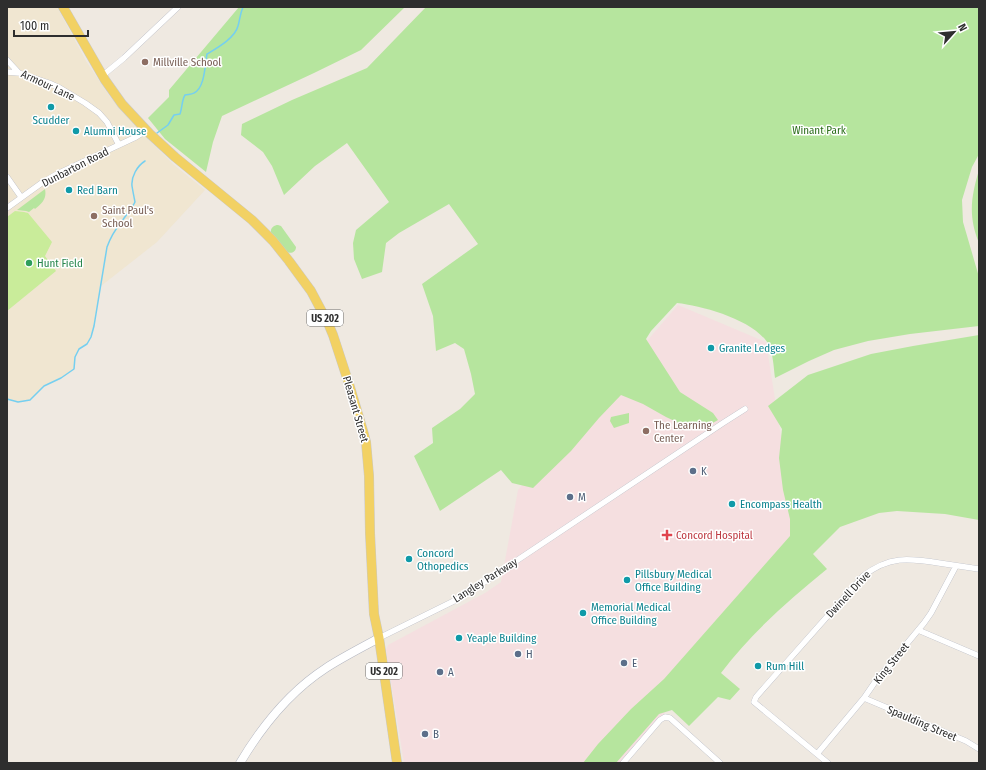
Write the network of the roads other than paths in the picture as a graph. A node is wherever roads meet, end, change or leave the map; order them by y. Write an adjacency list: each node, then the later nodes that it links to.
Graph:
1 (63, 7): 6 (main road, US 202)
2 (178, 7): 6 (street)
3 (7, 60): 5 (street, Armour Lane)
4 (7, 72): 5 (street)
5 (19, 73): 8 (street, Armour Lane)
6 (102, 76): 7 (main road, US 202)
7 (146, 131): 8 (street, Dunbarton Road); 16 (main road, Pleasant Street / US 202)
8 (119, 145): 10 (street, Dunbarton Road)
9 (7, 177): 10 (street)
10 (21, 197): 11 (street, Dunbarton Road)
11 (7, 208)
12 (745, 409): 16 (street, Langley Parkway)
13 (956, 566): 14 (street, Dwinell Drive); 15 (street, King Street); 20 (street, Dwinell Drive)
14 (979, 569)
15 (918, 630): 17 (street); 18 (street, King Street)
16 (379, 638): 21 (street, Langley Parkway); 22 (main road, Pleasant Street / US 202)
17 (979, 656)
18 (864, 698): 19 (street, Spaulding Street); 20 (street, King Street)
19 (979, 749)
20 (817, 754): 25 (street)
21 (240, 763)
22 (397, 763)
23 (623, 763): 24 (street)
24 (720, 763)
25 (828, 763)

